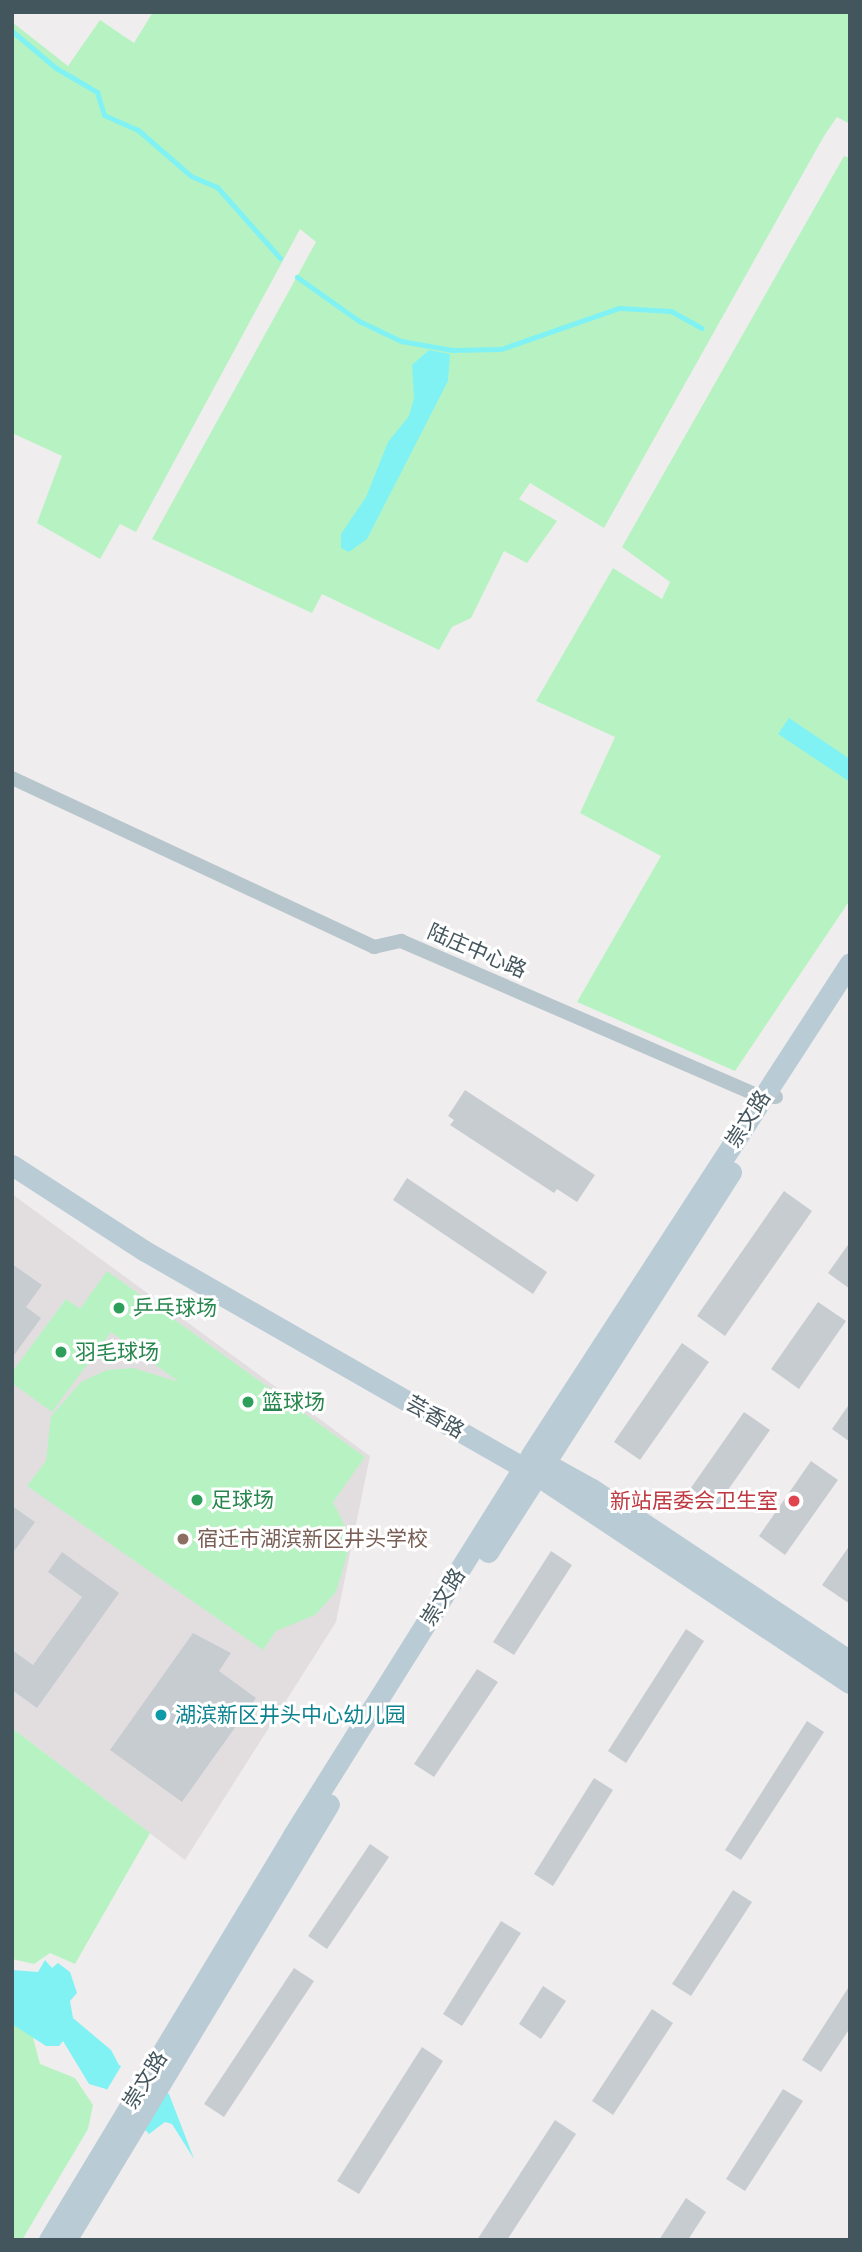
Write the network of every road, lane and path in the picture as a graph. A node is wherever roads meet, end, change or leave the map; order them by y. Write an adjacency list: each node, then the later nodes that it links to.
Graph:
1 (12, 778): 4 (street, 陆庄中心路)
2 (850, 963): 4 (street, 崇文路)
3 (850, 986): 4 (street, 崇文路)
4 (769, 1097): 7 (street, 崇文路)
5 (12, 1156): 7 (street, 芸香路)
6 (12, 1166): 7 (street, 芸香路)
7 (535, 1466): 8 (street, 芸香路); 9 (street, 芸香路); 10 (street, 崇文路); 11 (street, 崇文路)
8 (850, 1661)
9 (850, 1683)
10 (49, 2240)
11 (66, 2240)

